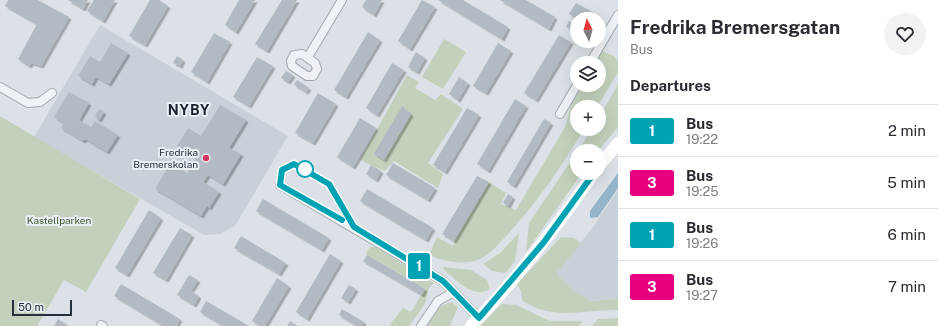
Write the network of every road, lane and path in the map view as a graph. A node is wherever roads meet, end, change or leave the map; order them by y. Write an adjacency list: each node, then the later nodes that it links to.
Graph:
1 (342, 0): 4 (street)
2 (618, 15): 3 (street)
3 (594, 56)
4 (308, 57)
5 (0, 87): 7 (street)
6 (573, 92): 8 (street)
7 (52, 93)
8 (560, 114)
9 (618, 143): 10 (main road)
10 (606, 158)
11 (589, 180): 14 (main road)
12 (280, 185): 13 (street)
13 (454, 292): 14 (street); 15 (street)
14 (475, 322)
15 (421, 326)

